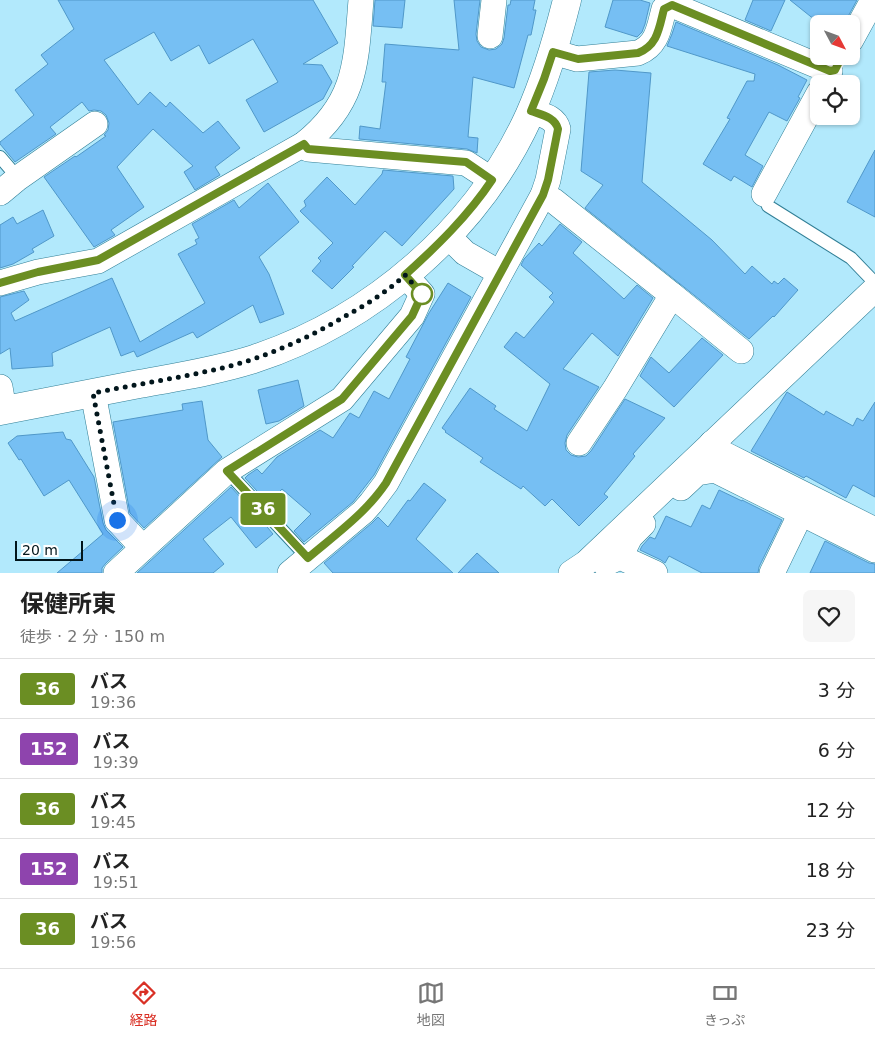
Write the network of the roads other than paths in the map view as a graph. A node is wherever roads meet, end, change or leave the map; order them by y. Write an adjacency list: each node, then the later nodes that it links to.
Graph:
1 (361, 0): 12 (street)
2 (494, 0): 6 (street)
3 (567, 0): 7 (street)
4 (873, 0): 5 (street)
5 (860, 24)
6 (490, 36)
7 (553, 52): 8 (street); 10 (street)
8 (832, 70)
9 (810, 110): 16 (street)
10 (531, 111): 14 (street); 17 (street)
11 (95, 124): 15 (street)
12 (304, 144): 14 (street); 21 (street)
13 (0, 157): 15 (lane)
14 (492, 180): 18 (street)
15 (9, 186)
16 (764, 194): 22 (lane)
17 (543, 195): 19 (street); 24 (street)
18 (447, 236): 19 (street); 20 (street)
19 (500, 273): 36 (street)
20 (405, 275): 26 (street); 30 (street)
21 (0, 283)
22 (875, 283)
23 (875, 289): 29 (street)
24 (672, 295): 25 (street); 28 (street)
25 (741, 351)
26 (93, 393): 27 (street); 33 (street)
27 (1, 403)
28 (579, 443)
29 (712, 443): 32 (street); 38 (street)
30 (227, 471): 33 (street); 36 (lane)
31 (801, 513): 34 (street); 35 (street); 41 (street)
32 (875, 530)
33 (143, 548): 37 (street)
34 (875, 550)
35 (620, 557): 39 (street); 40 (street)
36 (299, 565)
37 (116, 573)
38 (571, 573)
39 (592, 573)
40 (655, 573)
41 (772, 573)

